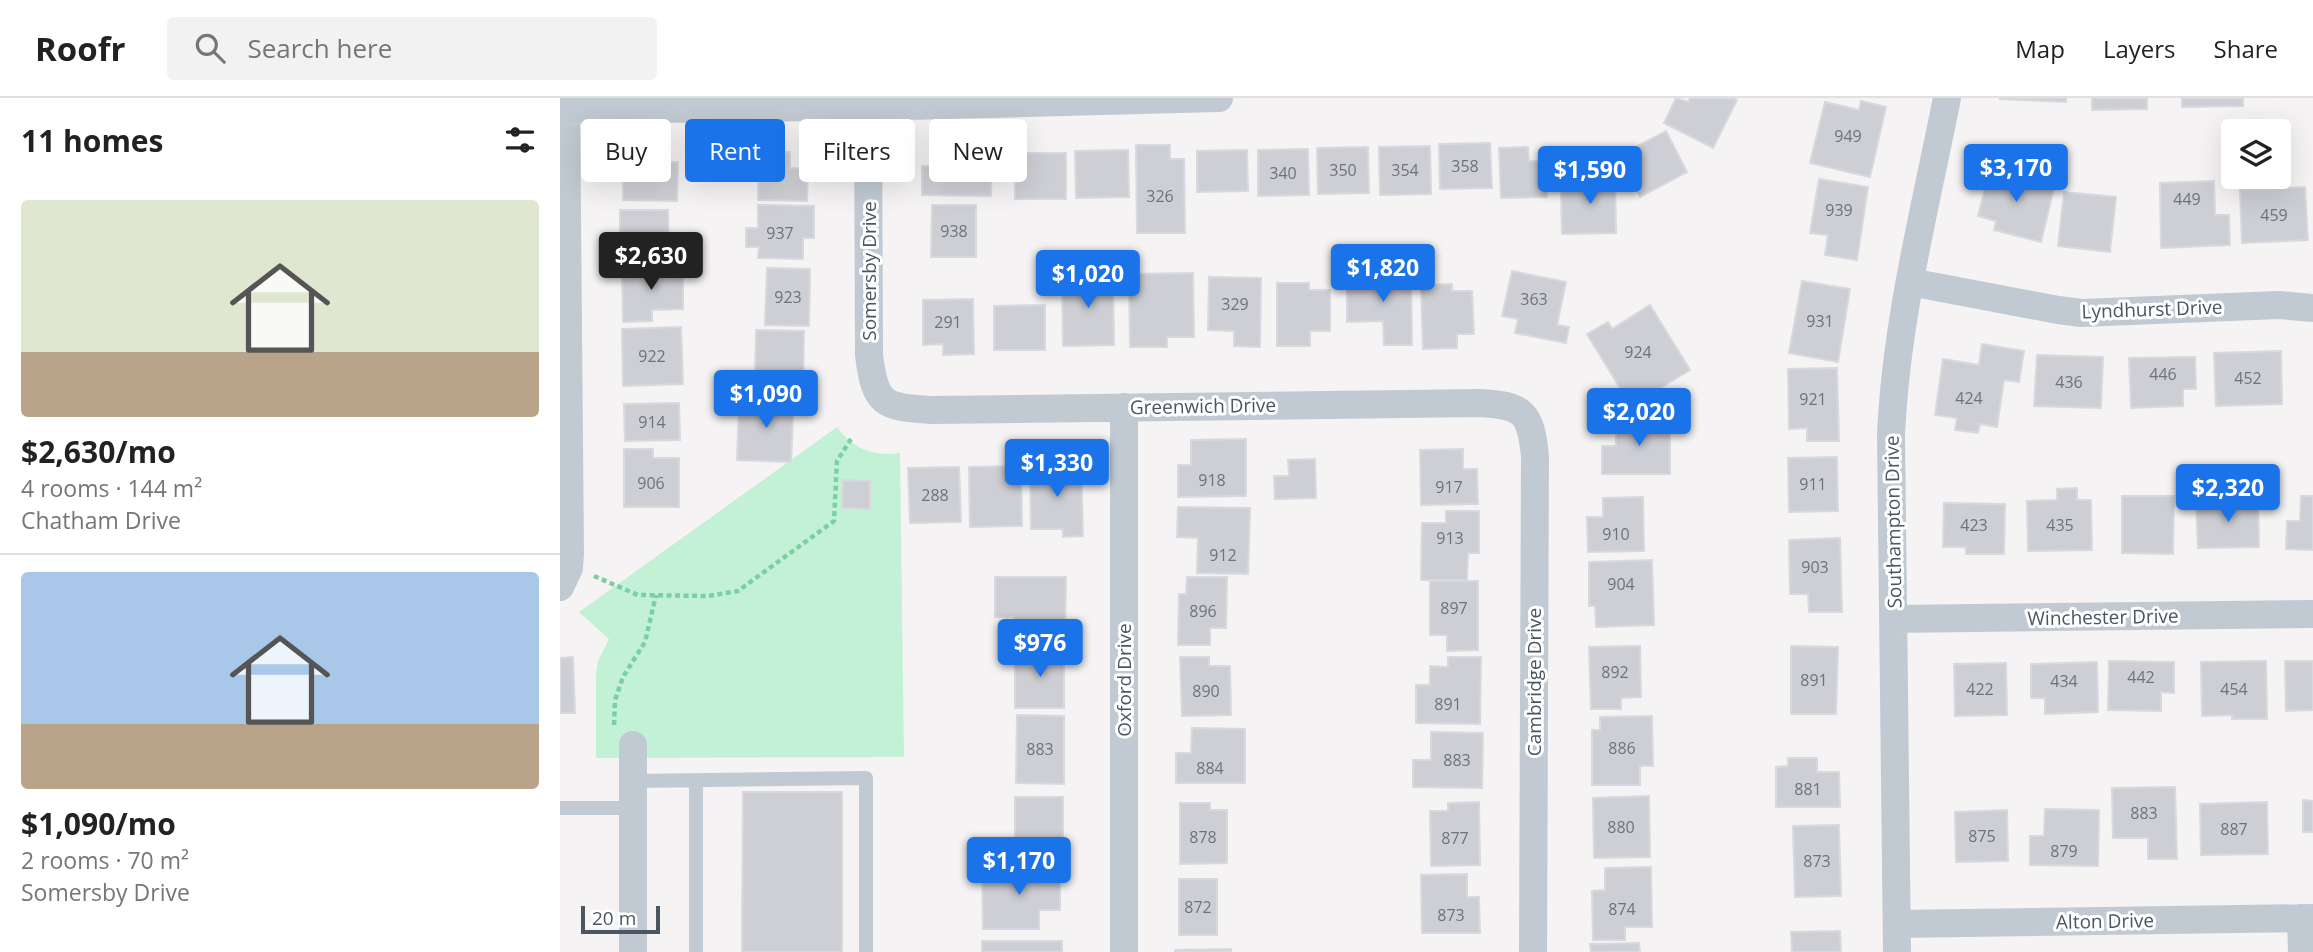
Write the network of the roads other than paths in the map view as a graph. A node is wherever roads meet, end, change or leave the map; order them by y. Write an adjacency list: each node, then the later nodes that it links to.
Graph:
1 (1219, 98): 3 (street)
2 (1947, 98): 5 (street, Southampton Drive)
3 (868, 102): 4 (street); 7 (street, Somersby Drive)
4 (564, 106): 10 (street)
5 (1910, 282): 6 (street, Lyndhurst Drive); 12 (street, Southampton Drive)
6 (2313, 308)
7 (881, 399): 8 (street, Greenwich Drive)
8 (1124, 407): 9 (street, Greenwich Drive); 22 (street, Oxford Drive)
9 (1524, 414): 23 (street, Cambridge Drive)
10 (560, 587)
11 (2313, 614): 12 (street, Winchester Drive)
12 (1894, 619): 18 (street, Southampton Drive)
13 (623, 737): 15 (street)
14 (696, 781): 15 (lane); 20 (lane); 21 (lane)
15 (633, 794): 16 (lane); 19 (street)
16 (560, 808)
17 (2307, 918): 18 (street, Alton Drive); 25 (street)
18 (1897, 923): 24 (street, Southampton Drive)
19 (633, 952)
20 (696, 952)
21 (866, 952)
22 (1124, 952)
23 (1533, 952)
24 (1897, 952)
25 (2302, 952)

